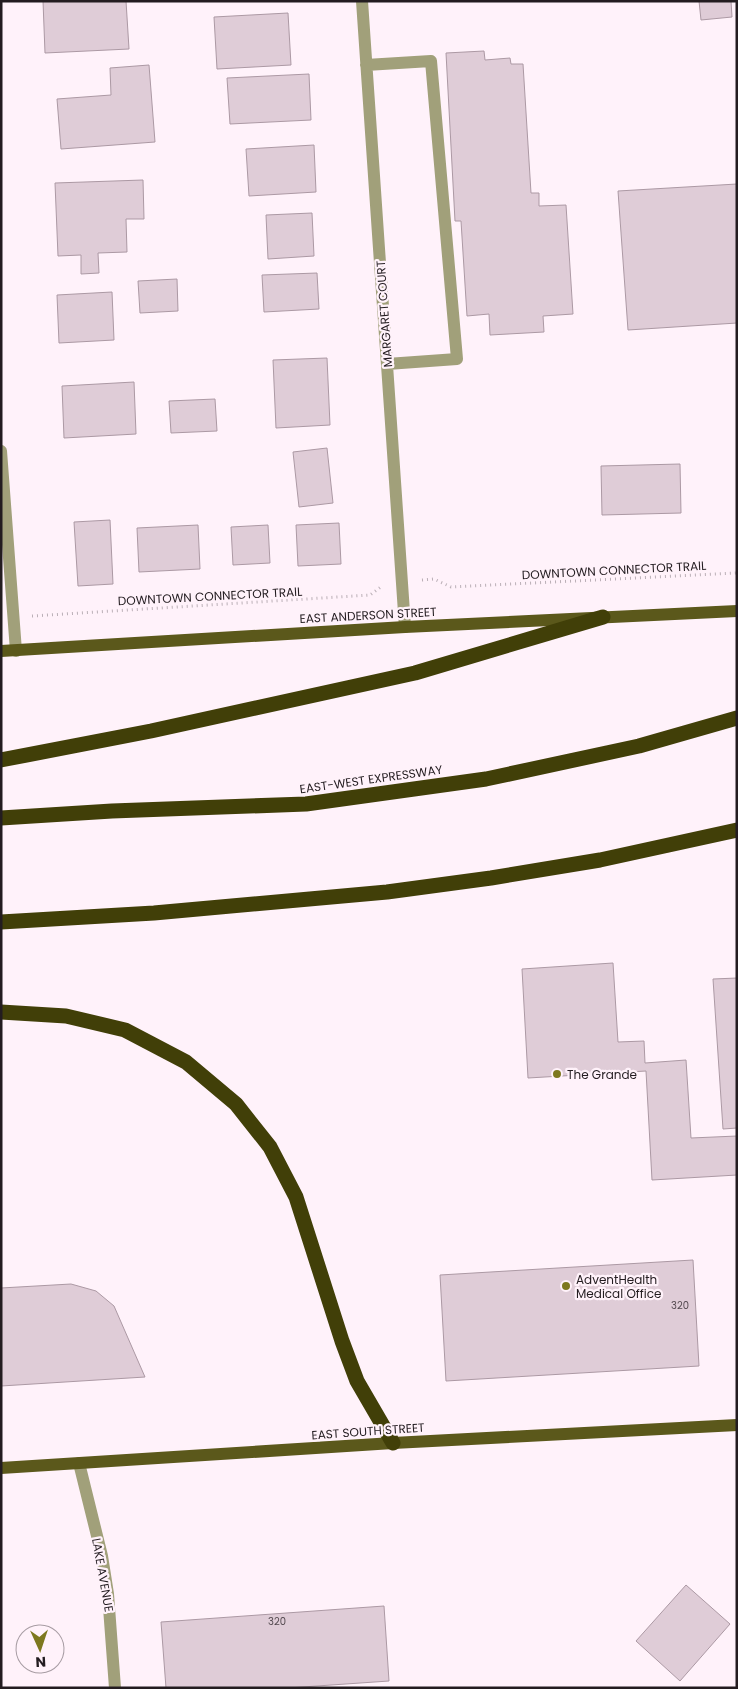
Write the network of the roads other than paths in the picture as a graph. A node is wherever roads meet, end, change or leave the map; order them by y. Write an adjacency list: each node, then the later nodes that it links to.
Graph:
1 (362, 1): 2 (street, MARGARET COURT)
2 (366, 65): 3 (street, MARGARET COURT); 3 (street)
3 (387, 364): 7 (street, MARGARET COURT)
4 (1, 451): 8 (street)
5 (737, 611): 6 (main road, EAST ANDERSON STREET)
6 (603, 617): 7 (main road, EAST ANDERSON STREET); 11 (highway)
7 (405, 627): 8 (main road, EAST ANDERSON STREET)
8 (16, 651): 9 (main road, EAST ANDERSON STREET)
9 (1, 652)
10 (737, 718): 12 (highway, EAST-WEST EXPRESSWAY)
11 (1, 760)
12 (1, 818)
13 (737, 830): 14 (highway)
14 (1, 922)
15 (1, 1012): 17 (highway)
16 (737, 1425): 17 (main road, EAST SOUTH STREET)
17 (393, 1443): 18 (main road, EAST SOUTH STREET)
18 (79, 1463): 19 (main road, EAST SOUTH STREET); 20 (street, LAKE AVENUE)
19 (1, 1468)
20 (115, 1688)

